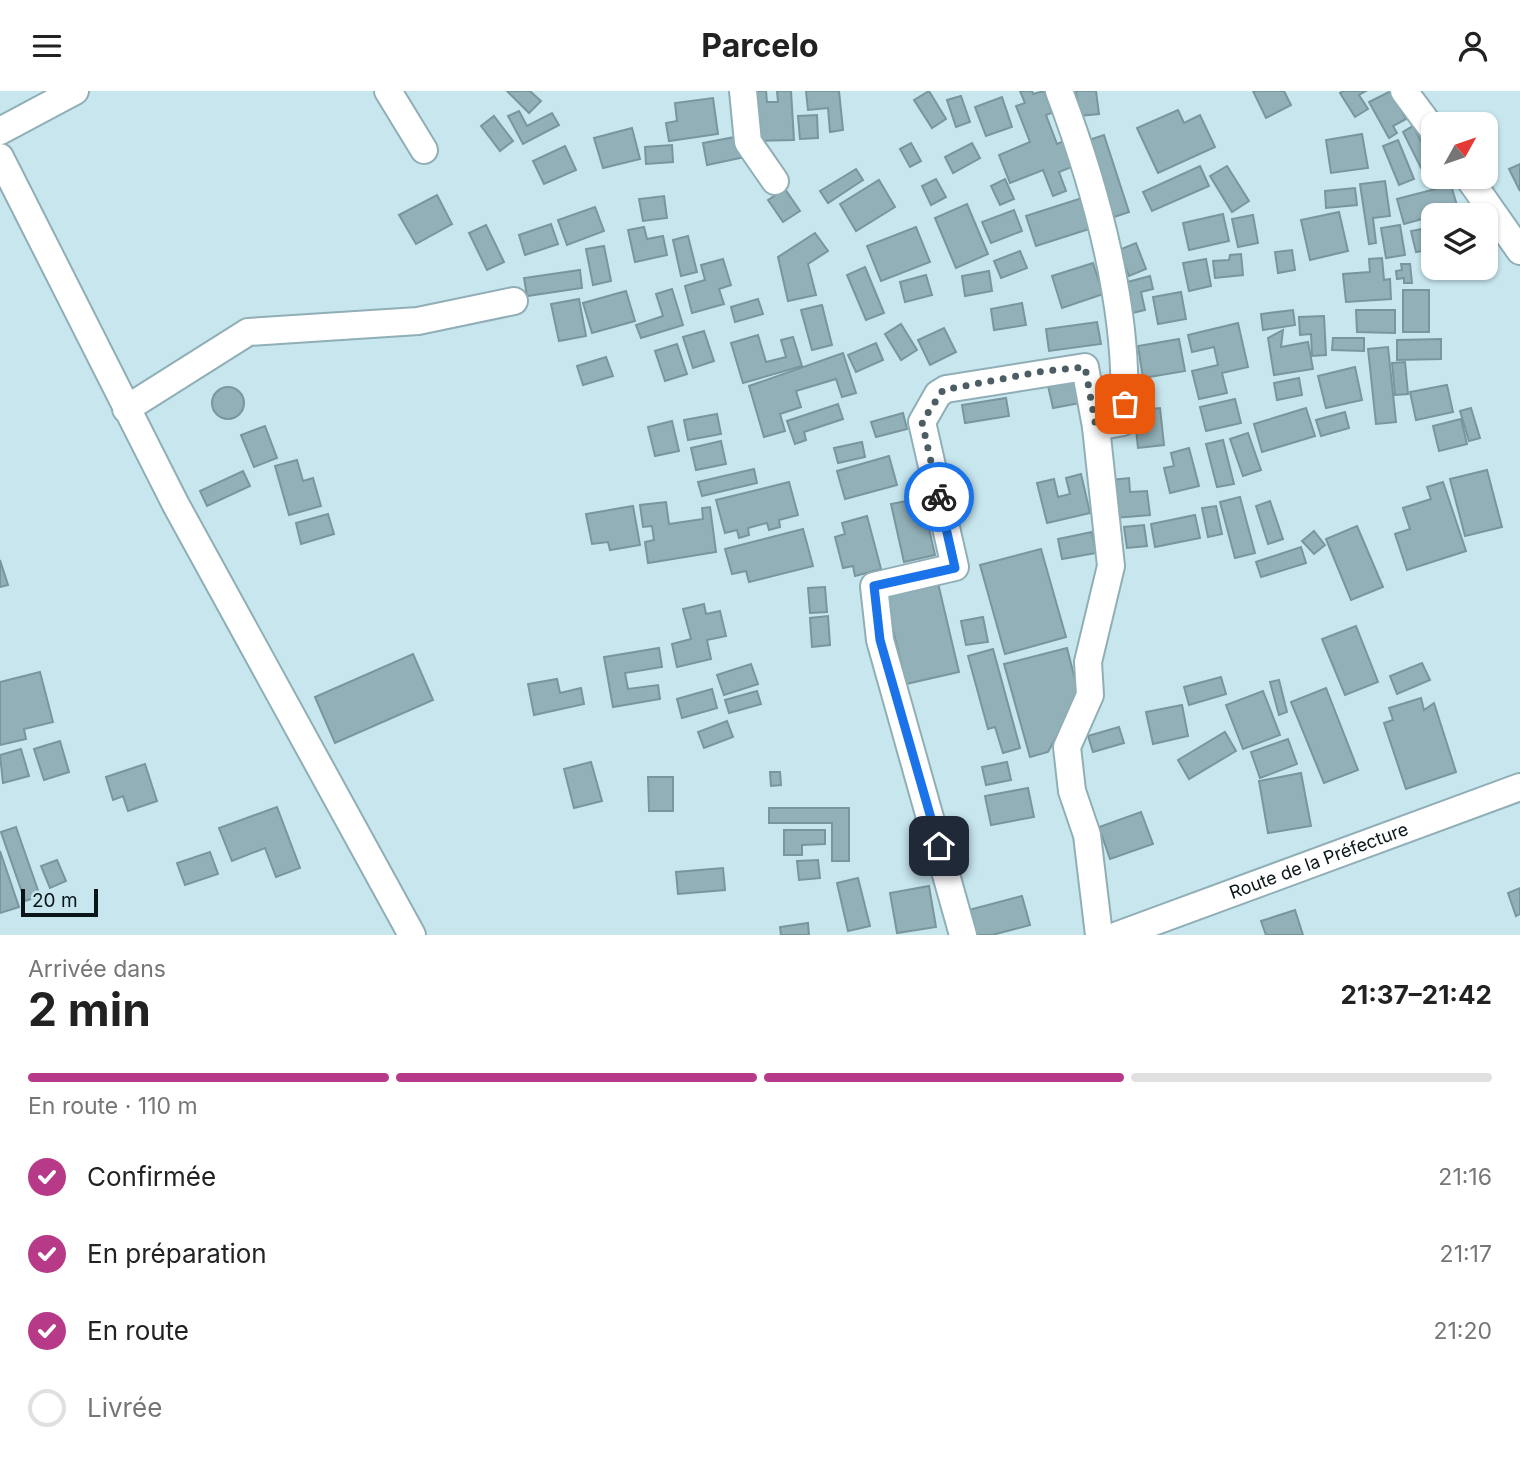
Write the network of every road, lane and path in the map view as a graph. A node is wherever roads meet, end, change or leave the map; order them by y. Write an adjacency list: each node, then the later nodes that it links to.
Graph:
1 (75, 91): 7 (street)
2 (388, 91): 8 (street)
3 (743, 91): 10 (street)
4 (1059, 91): 15 (street)
5 (1404, 91): 6 (street)
6 (1421, 114)
7 (0, 131)
8 (424, 151)
9 (0, 157): 14 (street)
10 (775, 181)
11 (1476, 189): 12 (street)
12 (1520, 251)
13 (514, 301): 14 (street)
14 (126, 409): 18 (street)
15 (1096, 427): 19 (street); 20 (street)
16 (1520, 787): 17 (street, Route de la Préfecture)
17 (1182, 923): 21 (street, Route de la Préfecture)
18 (412, 935)
19 (963, 935)
20 (1099, 935)
21 (1118, 935)

